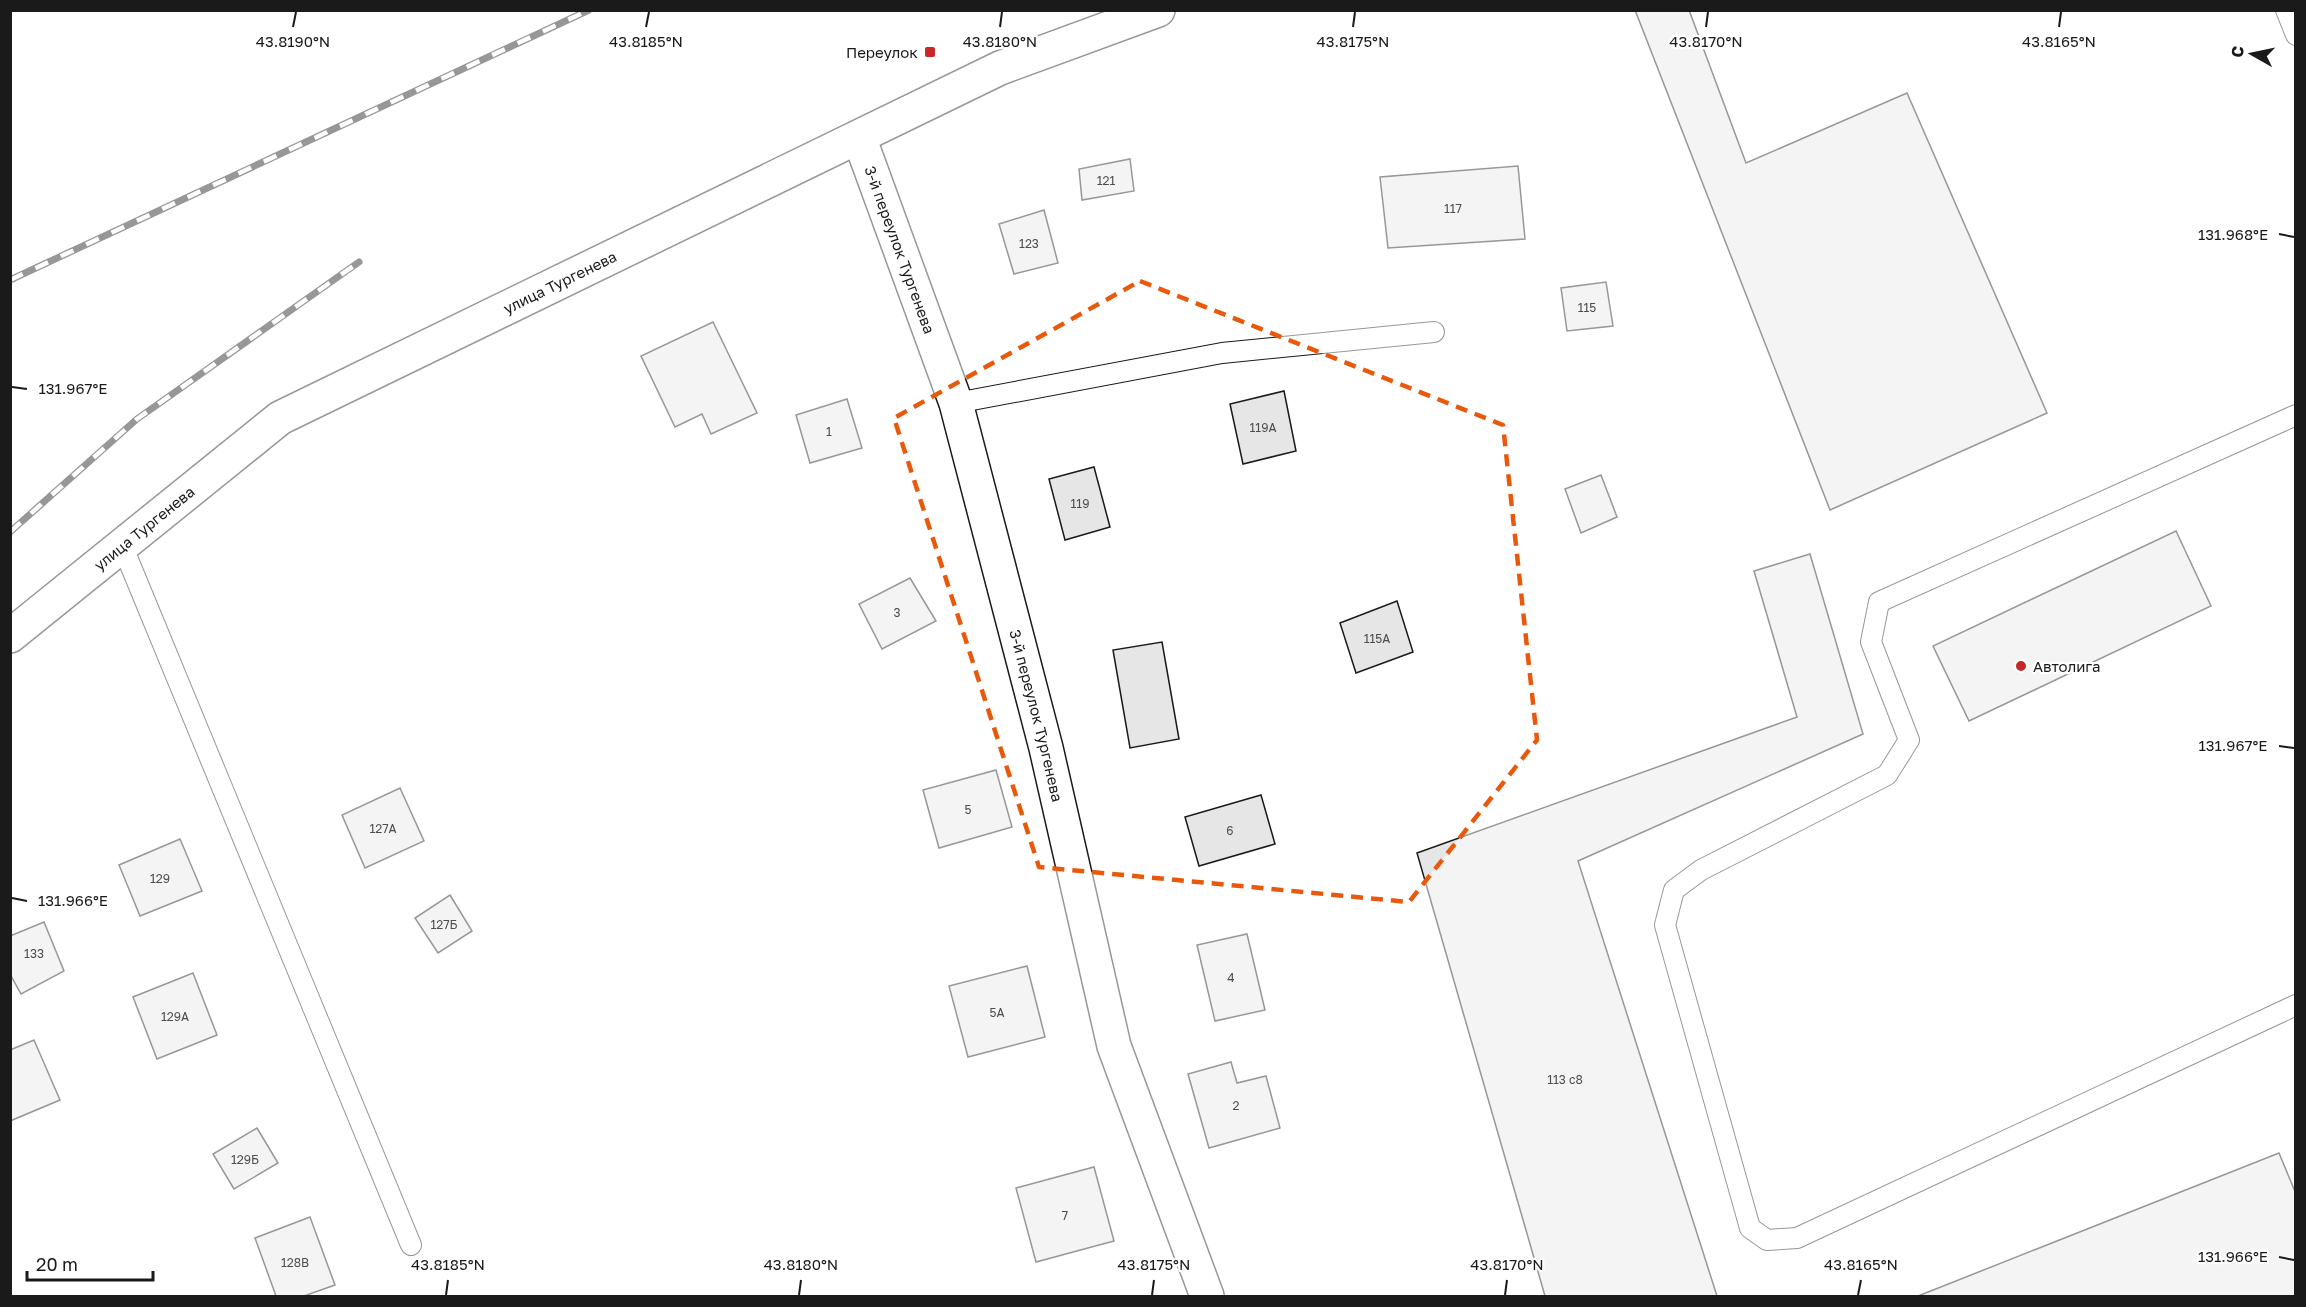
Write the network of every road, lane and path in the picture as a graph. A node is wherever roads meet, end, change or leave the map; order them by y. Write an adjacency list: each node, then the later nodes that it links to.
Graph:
1 (1158, 10): 4 (street, улица Тургенева)
2 (2286, 10): 3 (lane)
3 (2295, 35)
4 (859, 137): 6 (street, 3-й переулок Тургенева); 8 (street, улица Тургенева)
5 (1434, 332): 6 (lane)
6 (956, 403): 12 (street, 3-й переулок Тургенева)
7 (2295, 415): 10 (lane)
8 (122, 545): 9 (street, улица Тургенева); 11 (lane)
9 (10, 636)
10 (2295, 1005)
11 (411, 1245)
12 (1208, 1296)

